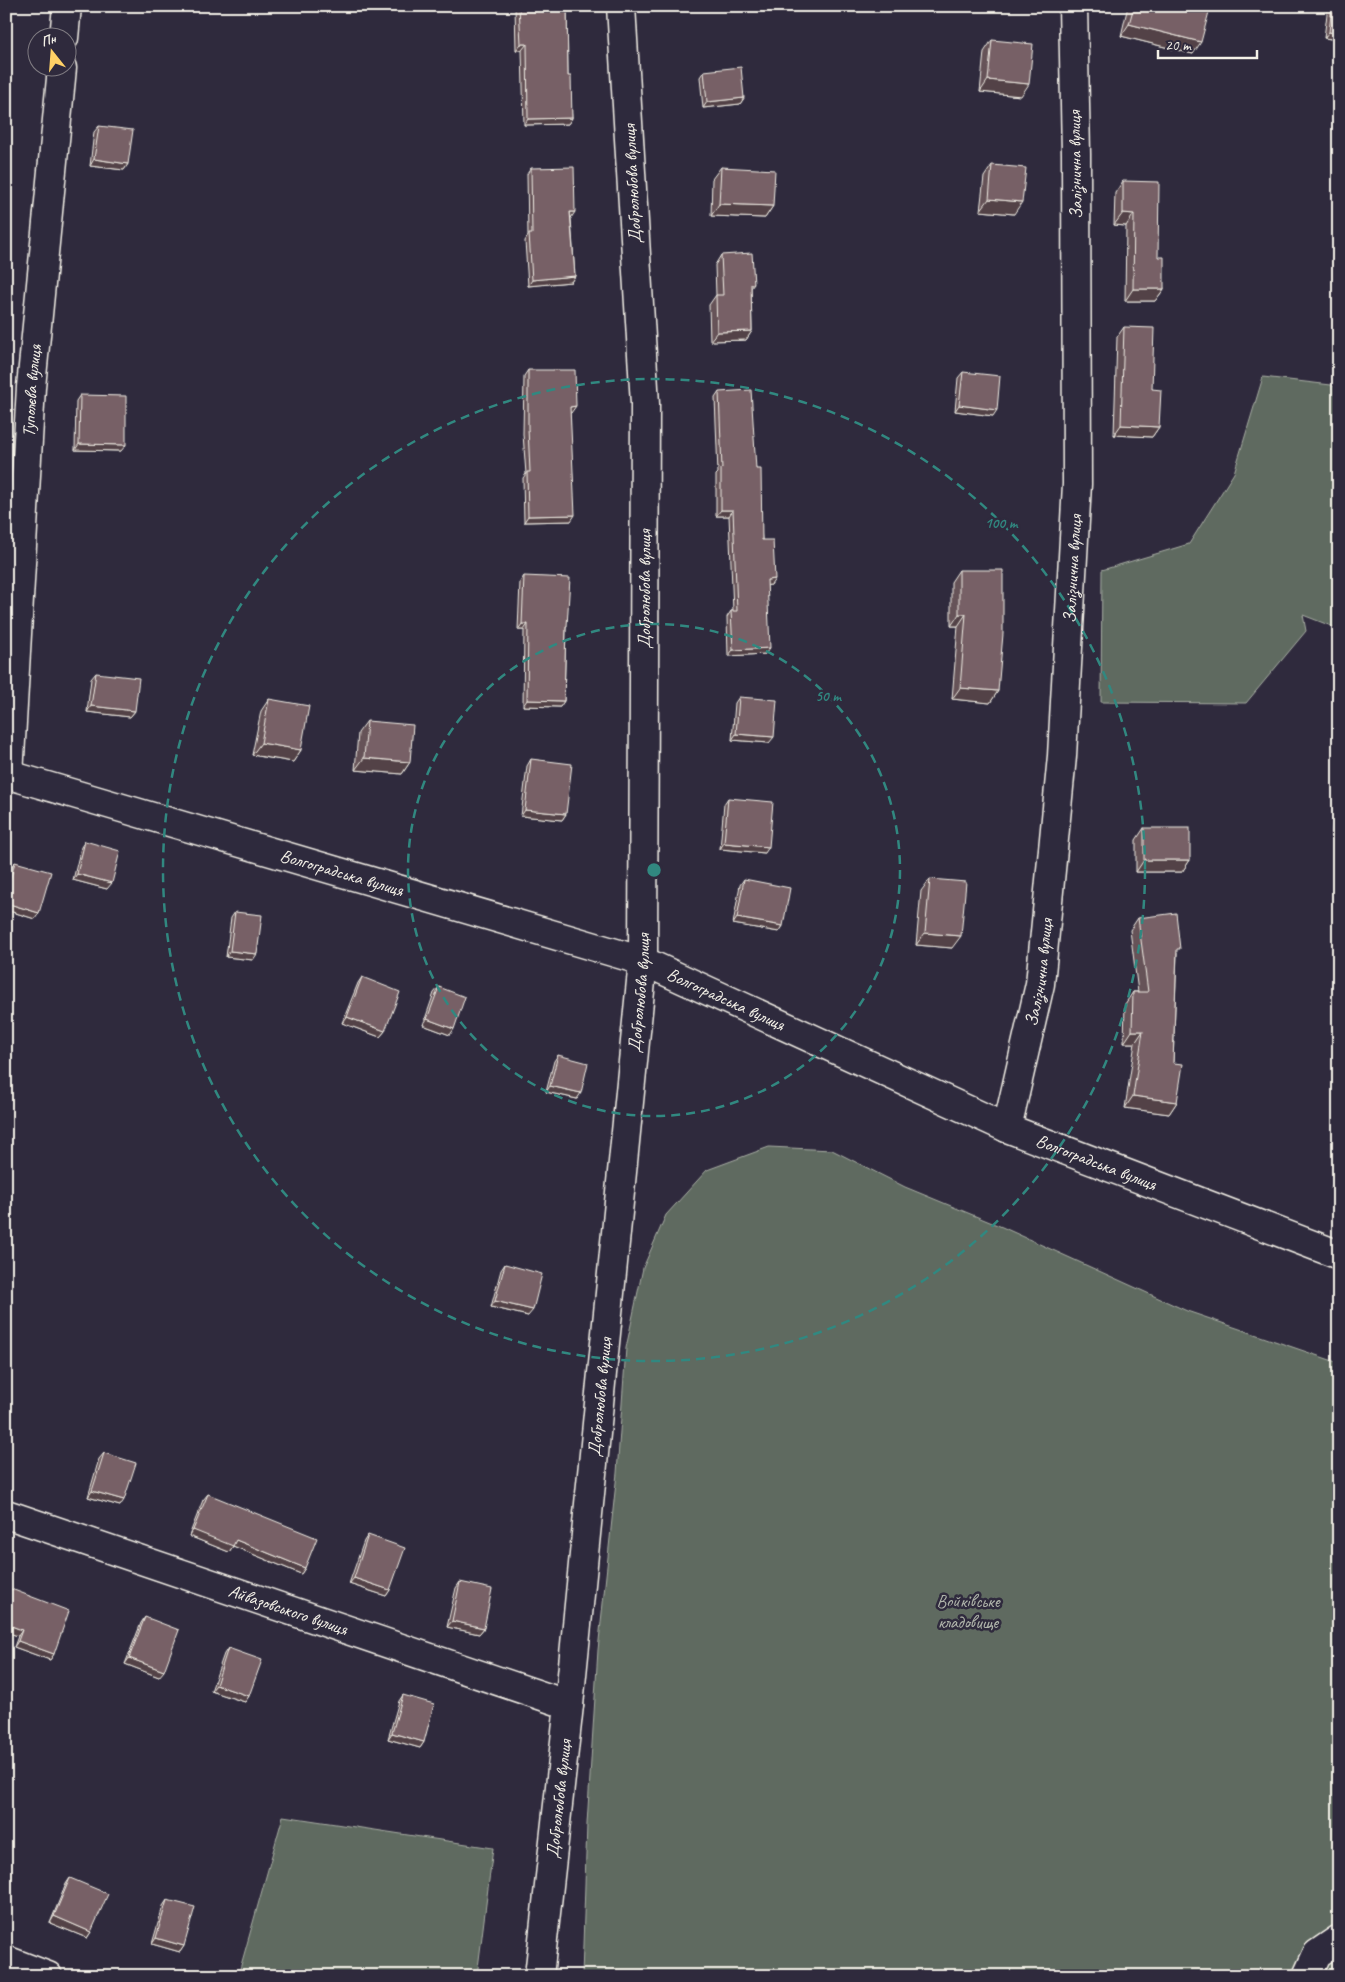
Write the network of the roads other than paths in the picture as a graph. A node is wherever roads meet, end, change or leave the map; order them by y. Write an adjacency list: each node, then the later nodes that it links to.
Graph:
1 (67, 6): 4 (street)
2 (621, 6): 7 (street, Добролюбова вулиця)
3 (1073, 6): 8 (street, Залізнична вулиця)
4 (65, 28)
5 (61, 78): 6 (street, Туполєва вулиця)
6 (8, 775): 7 (street, Волгоградська вулиця)
7 (643, 961): 8 (street, Волгоградська вулиця); 11 (street, Добролюбова вулиця)
8 (1007, 1128): 9 (street, Волгоградська вулиця)
9 (1339, 1255)
10 (6, 1514): 11 (street, Айвазовського вулиця)
11 (569, 1705): 15 (street, Добролюбова вулиця)
12 (1339, 1939): 16 (street)
13 (6, 1960): 14 (street)
14 (48, 1976)
15 (539, 1976)
16 (1307, 1976)

